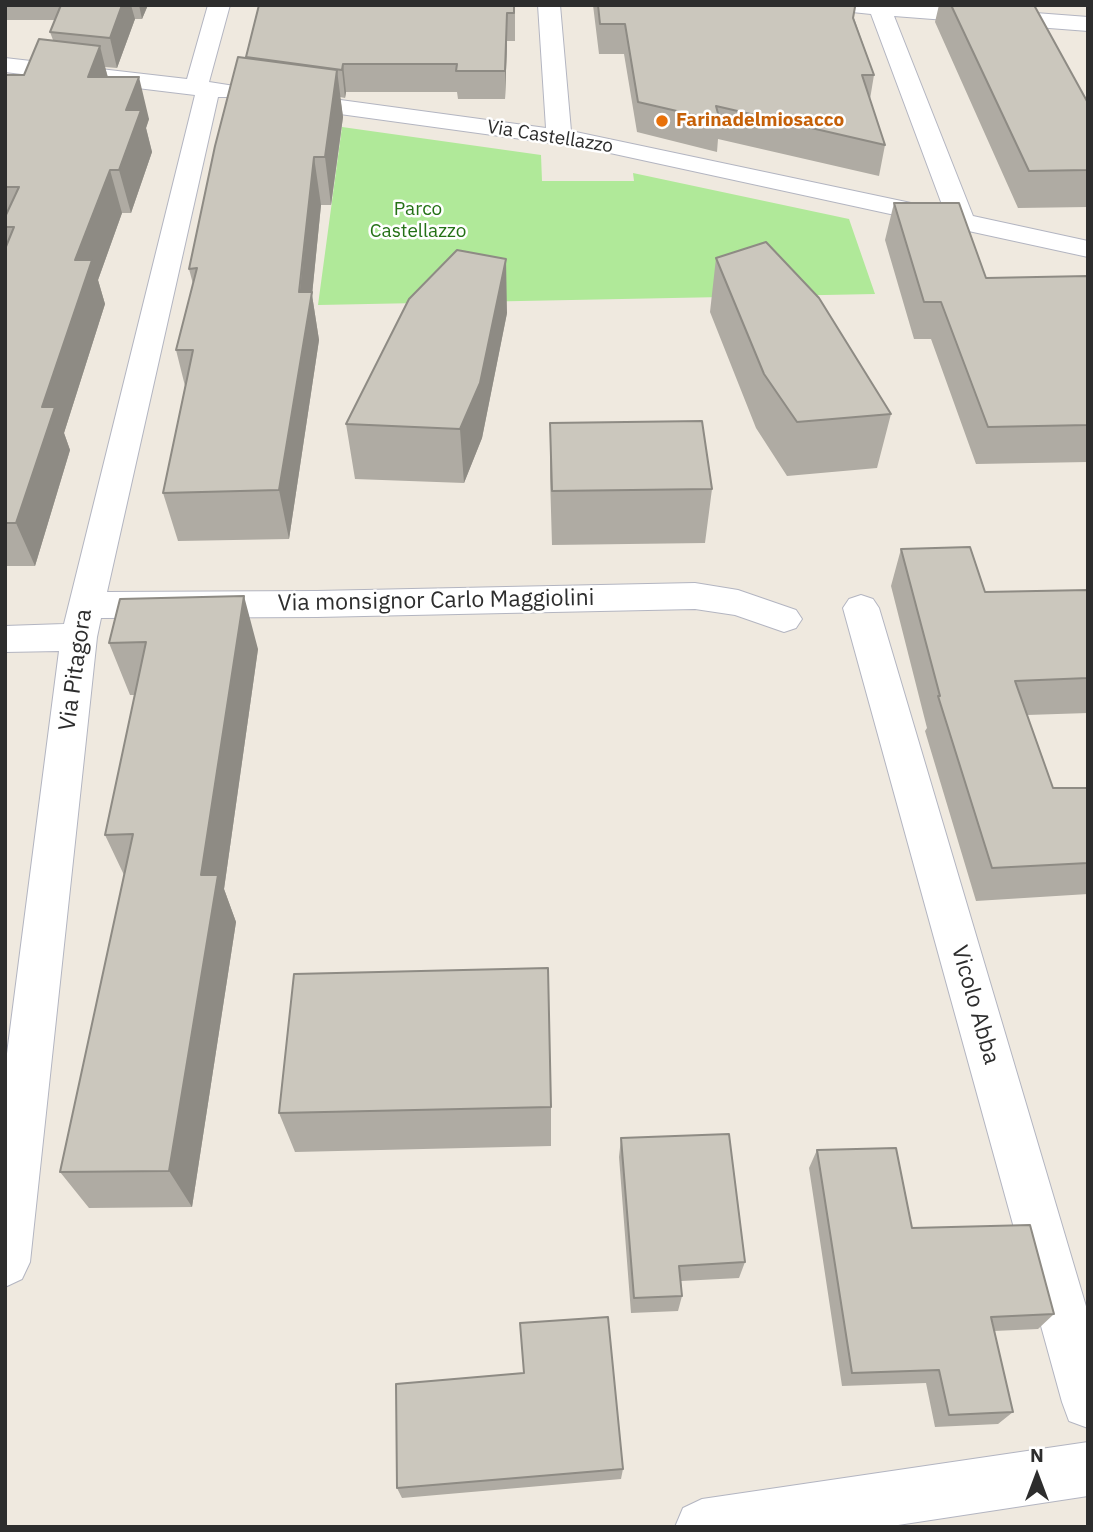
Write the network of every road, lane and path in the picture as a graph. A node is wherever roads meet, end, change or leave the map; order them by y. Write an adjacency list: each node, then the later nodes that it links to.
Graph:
1 (219, 5): 7 (street, Via Pitagora)
2 (549, 5): 8 (street)
3 (841, 5): 4 (street)
4 (880, 7): 5 (street); 9 (street)
5 (1088, 24)
6 (5, 65): 7 (street, Via Castellazzo)
7 (202, 88): 8 (street, Via Castellazzo); 13 (street, Via Pitagora)
8 (559, 137): 9 (street, Via Castellazzo)
9 (961, 220): 10 (street, Via Castellazzo)
10 (1088, 249)
11 (861, 608): 16 (street, Vicolo Abba)
12 (784, 619): 13 (street, Via monsignor Carlo Maggiolini)
13 (82, 621): 14 (street, Via monsignor Carlo Maggiolini); 15 (street, Via Pitagora)
14 (5, 639)
15 (5, 1262)
16 (1088, 1402)
17 (1088, 1469): 18 (street)
18 (806, 1520): 19 (street)
19 (702, 1527)

